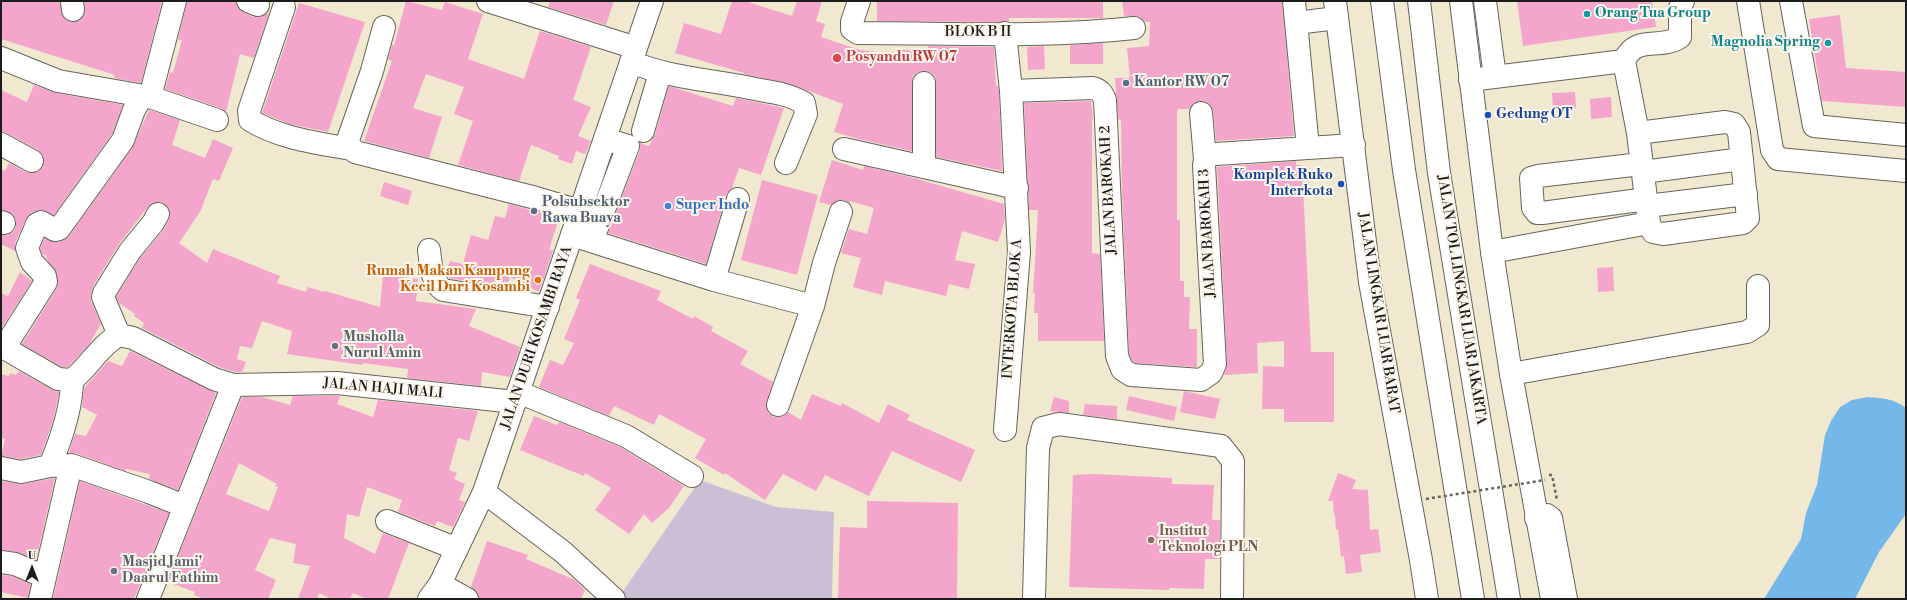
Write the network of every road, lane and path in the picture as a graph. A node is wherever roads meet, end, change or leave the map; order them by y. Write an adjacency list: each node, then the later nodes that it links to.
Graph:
1 (175, 1): 27 (main road)
2 (488, 1): 19 (main road)
3 (652, 1): 19 (main road, JALAN DURI KOSAMBI RAYA)
4 (859, 1): 18 (main road, BLOK B II)
5 (1294, 1): 15 (main road)
6 (1382, 1): 91 (main road)
7 (1419, 1): 92 (main road, JALAN TOL LINGKAR LUAR JAKARTA)
8 (1460, 1): 24 (main road)
9 (1485, 1): 23 (main road)
10 (1683, 1): 21 (main road)
11 (1748, 1): 45 (main road)
12 (1791, 1): 32 (main road)
13 (284, 7): 37 (main road)
14 (1336, 10): 15 (main road); 35 (main road, JALAN LINGKAR LUAR BARAT)
15 (1296, 23): 36 (main road)
16 (384, 27): 37 (main road)
17 (1134, 28): 18 (main road, BLOK B II)
18 (1005, 33): 26 (main road, INTERKOTA BLOK A)
19 (634, 55): 22 (main road); 33 (main road, JALAN DURI KOSAMBI RAYA)
20 (1, 58): 27 (main road)
21 (1624, 61): 23 (main road); 31 (main road)
22 (660, 73): 30 (main road); 42 (main road)
23 (1495, 77): 24 (main road)
24 (1470, 80): 57 (main road)
25 (924, 83): 43 (main road)
26 (1012, 91): 46 (main road, INTERKOTA BLOK A); 65 (main road, JALAN BAROKAH 2)
27 (146, 97): 29 (main road); 63 (main road)
28 (1202, 113): 39 (main road)
29 (217, 120)
30 (643, 132)
31 (1638, 133): 40 (main road); 44 (main road)
32 (1906, 135)
33 (605, 139): 50 (main road, JALAN DURI KOSAMBI RAYA); 54 (main road)
34 (1, 144): 41 (main road)
35 (1354, 145): 36 (main road, JALAN BAROKAH 3); 90 (main road, JALAN LINGKAR LUAR BARAT)
36 (1308, 148): 39 (main road, JALAN BAROKAH 3)
37 (351, 149): 50 (main road)
38 (844, 149): 43 (main road)
39 (1205, 159): 65 (main road, JALAN BAROKAH 3)
40 (1742, 159): 44 (main road); 47 (main road)
41 (32, 161)
42 (786, 163)
43 (924, 167): 46 (main road)
44 (1642, 168): 49 (main road); 52 (main road)
45 (1906, 171)
46 (1017, 188): 70 (main road, INTERKOTA BLOK A)
47 (1746, 194): 49 (main road); 49 (main road)
48 (738, 199): 58 (main road)
49 (1648, 209): 52 (main road); 55 (main road)
50 (580, 211): 54 (main road, JALAN DURI KOSAMBI RAYA)
51 (841, 212): 60 (main road)
52 (1537, 213): 55 (main road)
53 (158, 214): 62 (main road)
54 (582, 238): 58 (main road); 61 (main road, JALAN DURI KOSAMBI RAYA)
55 (1542, 242): 57 (main road)
56 (429, 250): 61 (main road)
57 (1492, 252): 64 (main road)
58 (714, 280): 60 (main road)
59 (1758, 286): 64 (main road)
60 (813, 306): 69 (main road)
61 (548, 307): 68 (main road, JALAN DURI KOSAMBI RAYA)
62 (119, 335): 66 (main road); 67 (main road, JALAN HAJI MALI)
63 (3, 347): 66 (main road)
64 (1511, 374): 78 (main road)
65 (1131, 375)
66 (72, 380): 71 (main road)
67 (233, 385): 68 (main road, JALAN HAJI MALI); 77 (main road)
68 (517, 397): 73 (main road, JALAN HAJI MALI); 75 (main road, JALAN DURI KOSAMBI RAYA)
69 (778, 405)
70 (1005, 430)
71 (60, 465): 72 (main road); 77 (main road); 82 (main road)
72 (1, 468)
73 (692, 476)
74 (1545, 480): 76 (path, bridge)
75 (484, 492): 80 (main road, JALAN DURI KOSAMBI RAYA); 87 (main road)
76 (1426, 499)
77 (184, 506): 84 (main road)
78 (1536, 518): 93 (main road); 94 (main road)
79 (386, 521): 80 (main road)
80 (457, 549): 83 (main road, JALAN DURI KOSAMBI RAYA)
81 (1, 562): 82 (main road)
82 (45, 577): 85 (main road)
83 (435, 591): 86 (main road)
84 (154, 597)
85 (40, 599)
86 (467, 599)
87 (614, 599)
88 (1034, 599): 89 (main road)
89 (1232, 599)
90 (1427, 599)
91 (1473, 599)
92 (1509, 599)
93 (1552, 599)
94 (1566, 599)

